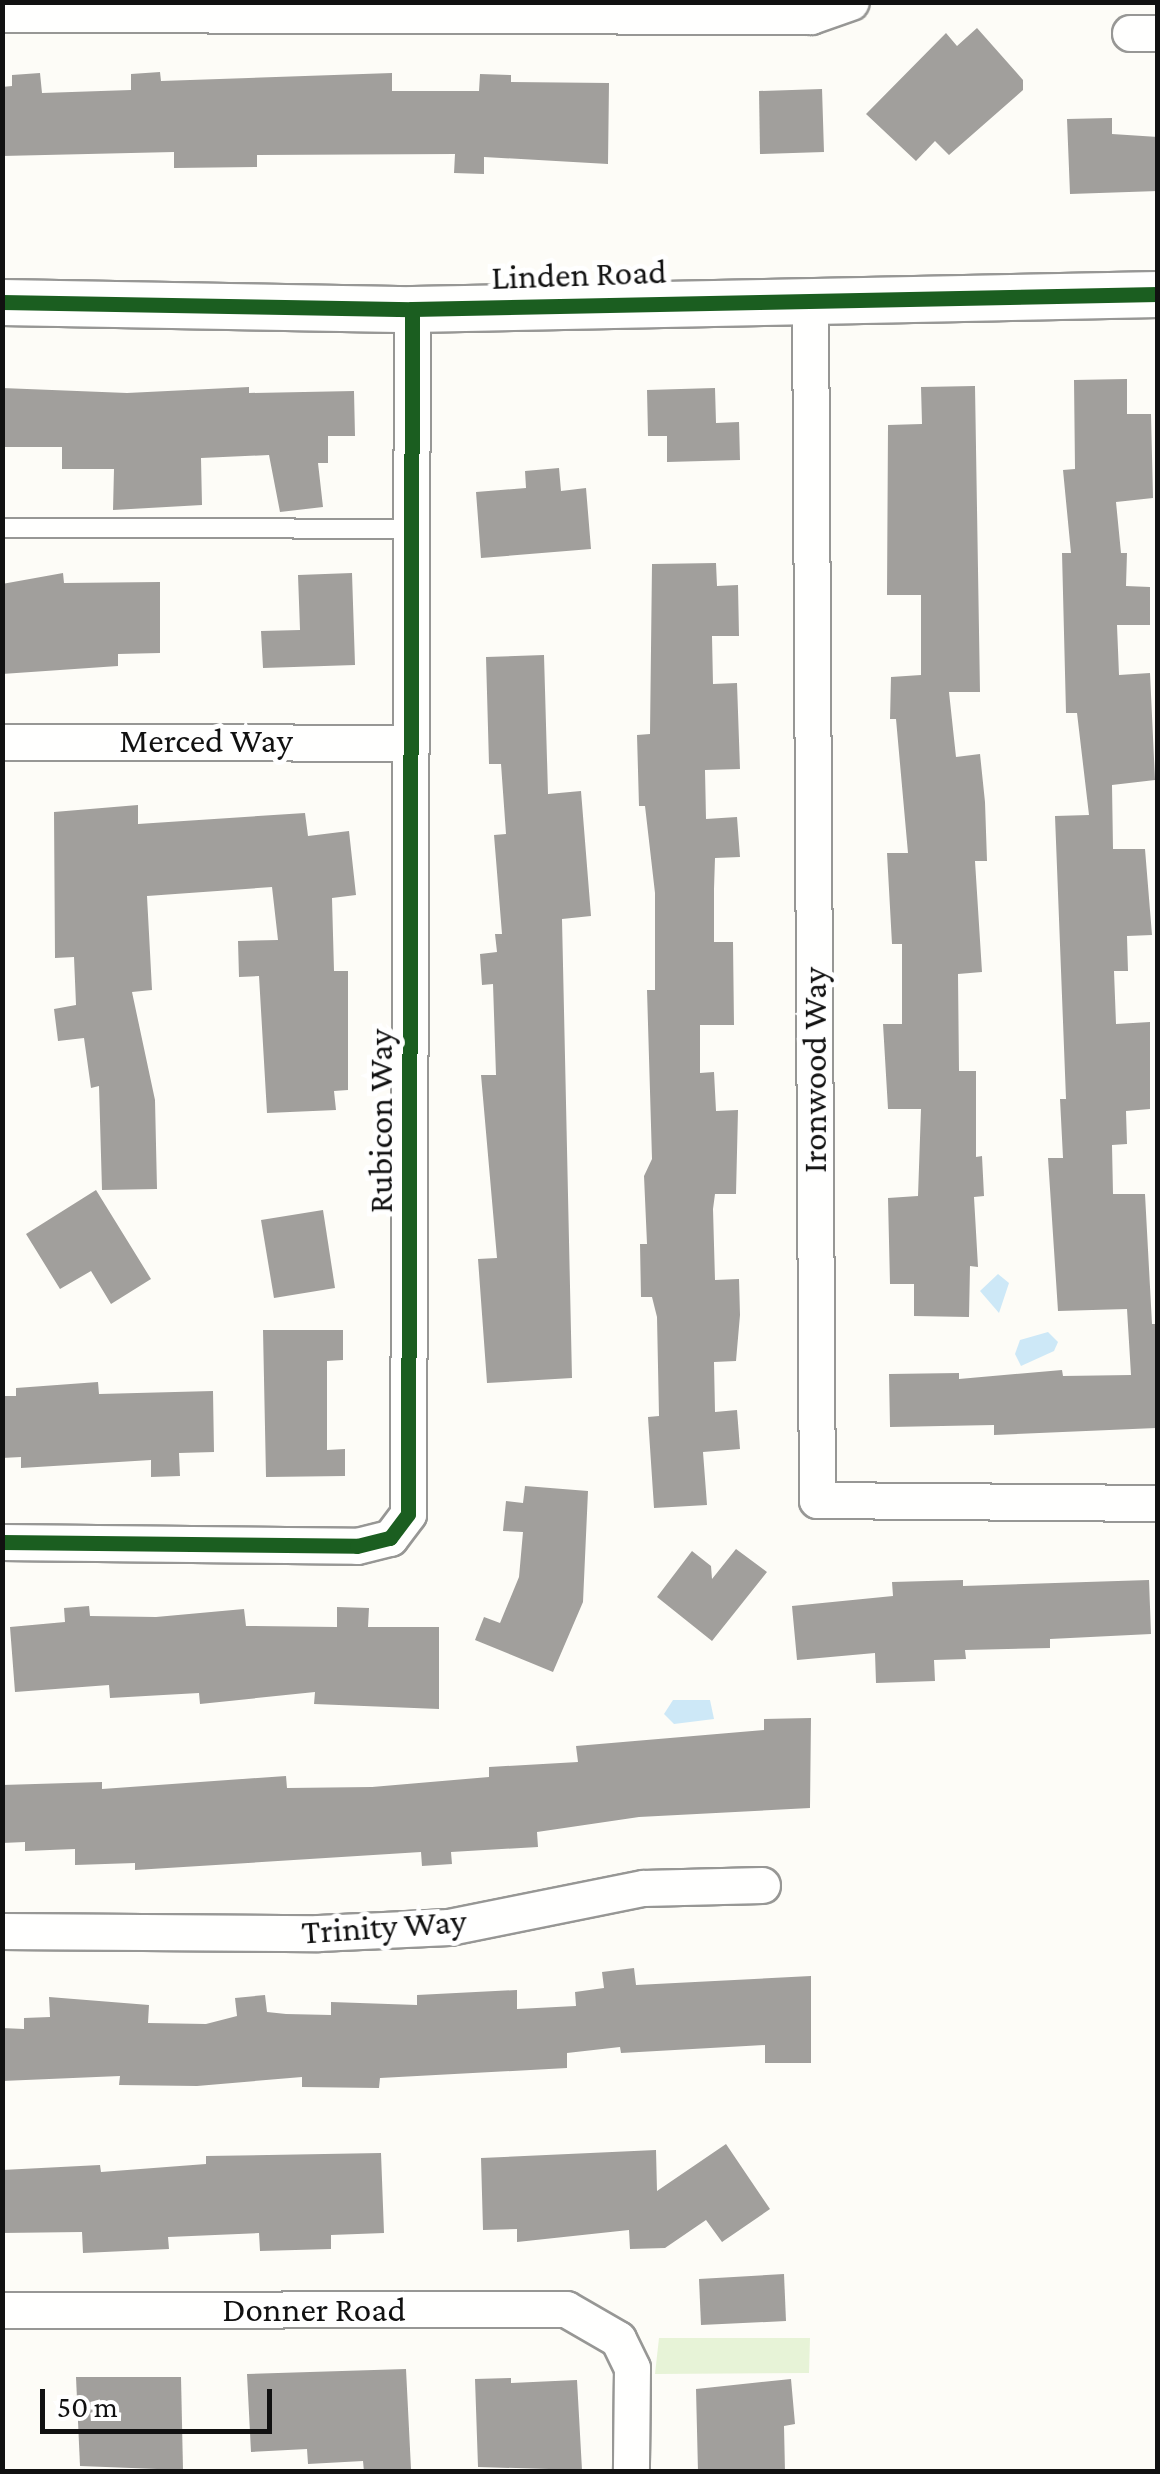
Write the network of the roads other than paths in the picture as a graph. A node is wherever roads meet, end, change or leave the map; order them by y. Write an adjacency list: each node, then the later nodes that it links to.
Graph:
1 (851, 2): 2 (street)
2 (315, 8): 3 (street)
3 (2, 14)
4 (1158, 294): 5 (street, Linden Road)
5 (810, 299): 7 (street, Linden Road); 12 (street, Ironwood Way)
6 (2, 302): 7 (street, Linden Road)
7 (412, 309): 9 (street, Rubicon Way)
8 (2, 528): 9 (lane)
9 (410, 529): 11 (street, Rubicon Way)
10 (2, 742): 11 (street, Merced Way)
11 (408, 742): 13 (street, Rubicon Way)
12 (1158, 1503)
13 (2, 1542)
14 (762, 1885): 15 (street, Trinity Way)
15 (2, 1931)
16 (2, 2310): 17 (street, Donner Road)
17 (631, 2472)

